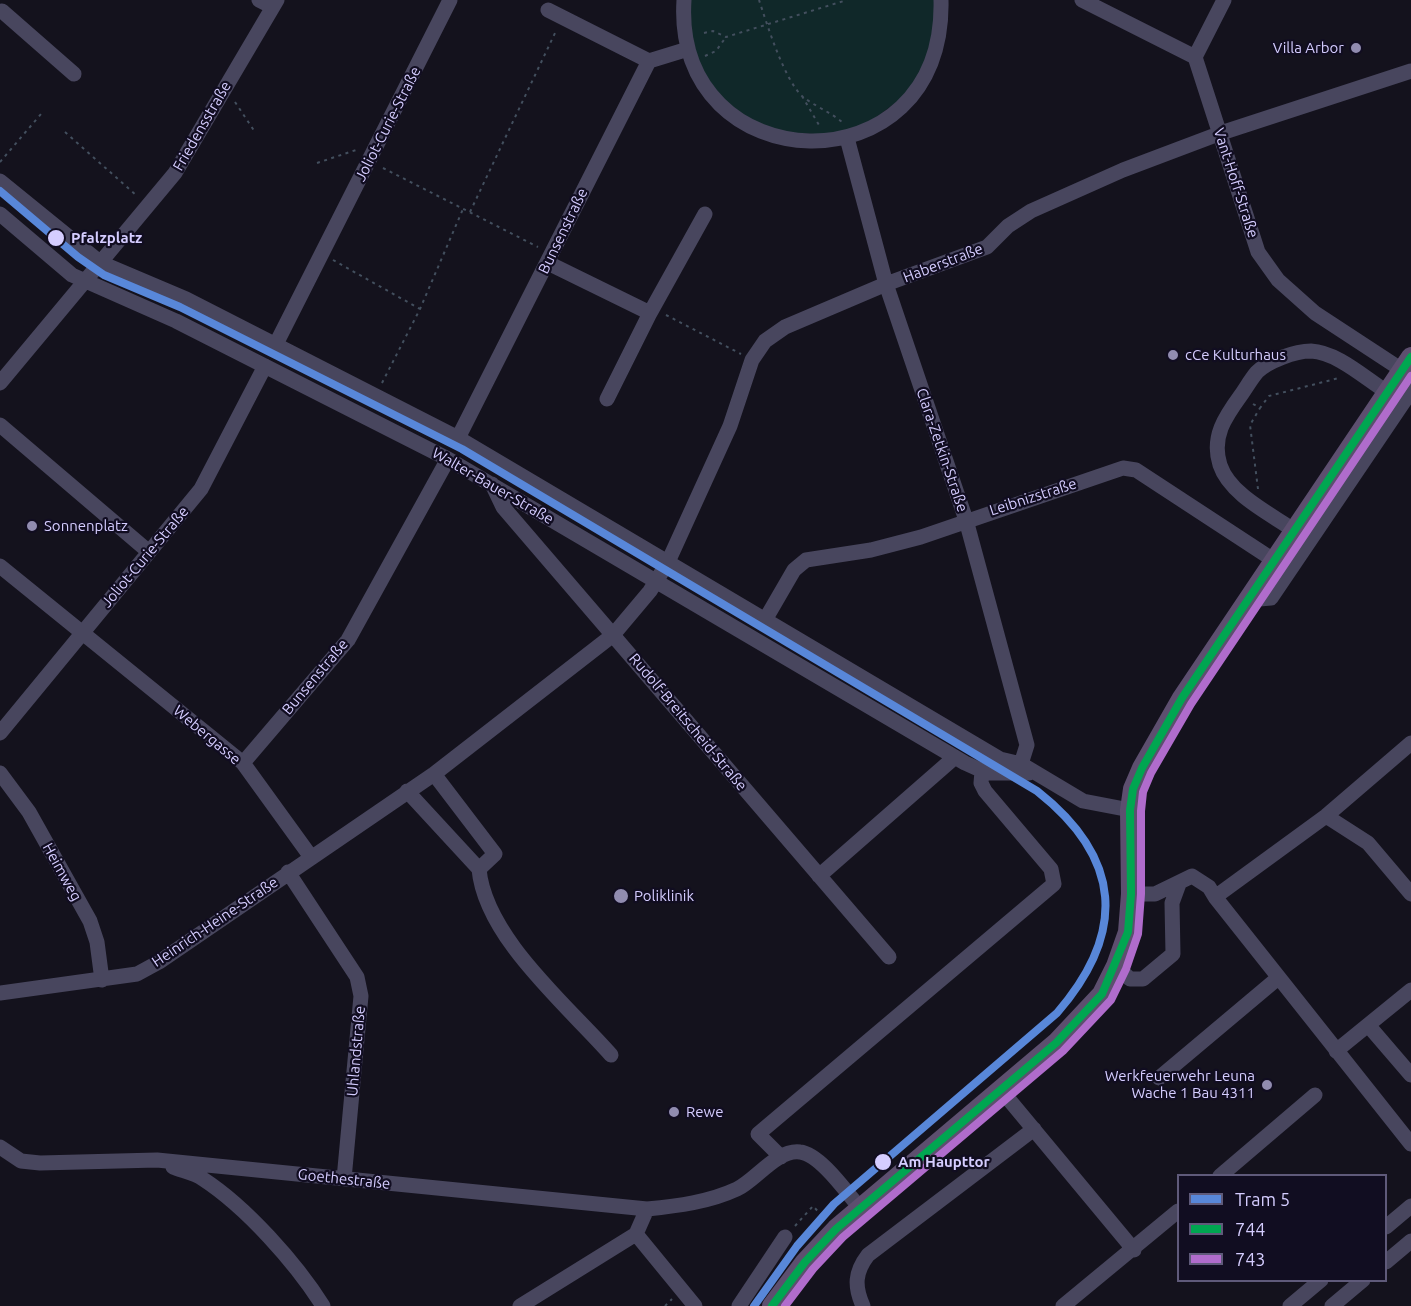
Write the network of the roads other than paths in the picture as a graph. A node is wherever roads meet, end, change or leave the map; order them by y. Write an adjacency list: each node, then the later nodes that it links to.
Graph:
1 (259, 0): 7 (street)
2 (450, 0): 25 (street, Joliot-Curie-Straße)
3 (684, 0): 10 (street)
4 (941, 0): 16 (street)
5 (1082, 0): 11 (street)
6 (1224, 0): 11 (street)
7 (275, 4): 21 (street, Friedensstraße)
8 (4, 8): 14 (street)
9 (548, 10): 12 (street)
10 (688, 50): 12 (street); 16 (street)
11 (1195, 57): 15 (street, Vant-Hoff-Straße)
12 (650, 61): 20 (street, Bunsenstraße)
13 (1411, 71): 15 (street, Haberstraße)
14 (74, 74)
15 (1221, 133): 23 (street, Haberstraße); 26 (street, Vant-Hoff-Straße)
16 (847, 138): 23 (street, Clara-Zetkin-Straße)
17 (0, 181): 21 (street, Walter-Bauer-Straße)
18 (0, 214): 22 (street, Walter-Bauer-Straße)
19 (705, 214): 24 (street)
20 (550, 258): 24 (street); 33 (street, Bunsenstraße)
21 (101, 263): 22 (street, Friedensstraße); 25 (street, Walter-Bauer-Straße)
22 (86, 282): 27 (street, Walter-Bauer-Straße); 28 (street, Friedensstraße)
23 (886, 284): 36 (street, Clara-Zetkin-Straße); 40 (street, Haberstraße)
24 (651, 311): 31 (street)
25 (276, 344): 33 (street, Walter-Bauer-Straße)
26 (1406, 364): 30 (main road)
27 (265, 366): 34 (street, Walter-Bauer-Straße); 38 (street, Joliot-Curie-Straße)
28 (0, 383)
29 (1411, 391): 43 (street)
30 (1387, 392): 37 (main road); 37 (street)
31 (607, 399)
32 (0, 425): 38 (street)
33 (458, 438): 40 (street, Walter-Bauer-Straße)
34 (448, 459): 35 (street, Walter-Bauer-Straße); 50 (street, Bunsenstraße)
35 (492, 484): 42 (street, Walter-Bauer-Straße); 46 (street, Rudolf-Breitscheid-Straße)
36 (966, 520): 39 (street, Leibnizstraße); 44 (street, Leibnizstraße); 51 (street, Clara-Zetkin-Straße)
37 (1295, 531): 39 (main road)
38 (149, 552): 45 (street, Joliot-Curie-Straße)
39 (1275, 561): 43 (main road)
40 (668, 562): 42 (street, Heinrich-Heine-Straße); 44 (street, Walter-Bauer-Straße)
41 (0, 566): 45 (street)
42 (656, 582): 46 (street, Heinrich-Heine-Straße); 49 (street, Walter-Bauer-Straße)
43 (1248, 600): 57 (main road)
44 (765, 620): 51 (street, Walter-Bauer-Straße)
45 (82, 632): 47 (street, Joliot-Curie-Straße); 50 (street, Webergasse)
46 (613, 634): 55 (street, Heinrich-Heine-Straße); 62 (street, Rudolf-Breitscheid-Straße)
47 (0, 733)
48 (1411, 743): 58 (street)
49 (955, 757): 52 (street, Walter-Bauer-Straße); 62 (street)
50 (243, 763): 59 (street, Webergasse)
51 (1022, 764): 54 (street, Walter-Bauer-Straße)
52 (982, 771): 54 (street, Walter-Bauer-Straße); 83 (street)
53 (0, 773): 70 (street, Heimweg)
54 (1035, 773): 57 (street, Walter-Bauer-Straße)
55 (434, 774): 56 (street, Heinrich-Heine-Straße); 60 (street)
56 (407, 791): 59 (street, Heinrich-Heine-Straße); 60 (street)
57 (1130, 810): 65 (main road)
58 (1326, 816): 64 (street); 66 (street)
59 (311, 857): 61 (street, Heinrich-Heine-Straße)
60 (479, 869): 75 (street)
61 (288, 872): 70 (street, Heinrich-Heine-Straße); 86 (street, Uhlandstraße)
62 (819, 876): 67 (street, Rudolf-Breitscheid-Straße)
63 (1179, 884): 65 (street); 66 (street); 68 (street)
64 (1408, 884)
65 (1131, 894): 68 (main road)
66 (1215, 897): 69 (street)
67 (889, 957)
68 (1115, 968): 78 (main road)
69 (1278, 978): 74 (street); 77 (street)
70 (102, 980): 72 (street, Heinrich-Heine-Straße)
71 (1411, 990): 73 (street)
72 (0, 993)
73 (1368, 1026): 74 (street); 76 (street)
74 (1336, 1051): 81 (street)
75 (611, 1055)
76 (1411, 1075)
77 (1159, 1078)
78 (1001, 1090): 80 (street); 88 (main road)
79 (1315, 1095): 85 (street)
80 (1034, 1130): 95 (street); 104 (street)
81 (1411, 1144)
82 (0, 1147): 84 (street, Goethestraße)
83 (781, 1157): 88 (street); 89 (street)
84 (157, 1160): 86 (street, Goethestraße); 99 (street)
85 (1222, 1174)
86 (344, 1179): 89 (street, Goethestraße)
87 (1411, 1206): 91 (street)
88 (860, 1208): 103 (main road)
89 (647, 1209): 92 (street)
90 (1177, 1213): 95 (street)
91 (1387, 1226)
92 (636, 1233): 100 (street); 101 (street)
93 (785, 1238): 102 (street)
94 (1411, 1241): 96 (street)
95 (1134, 1250): 105 (street)
96 (1387, 1261)
97 (1320, 1282): 106 (street)
98 (1362, 1282): 107 (street)
99 (323, 1306)
100 (520, 1306)
101 (694, 1306)
102 (739, 1306)
103 (772, 1306)
104 (863, 1306)
105 (1063, 1306)
106 (1290, 1306)
107 (1332, 1306)

